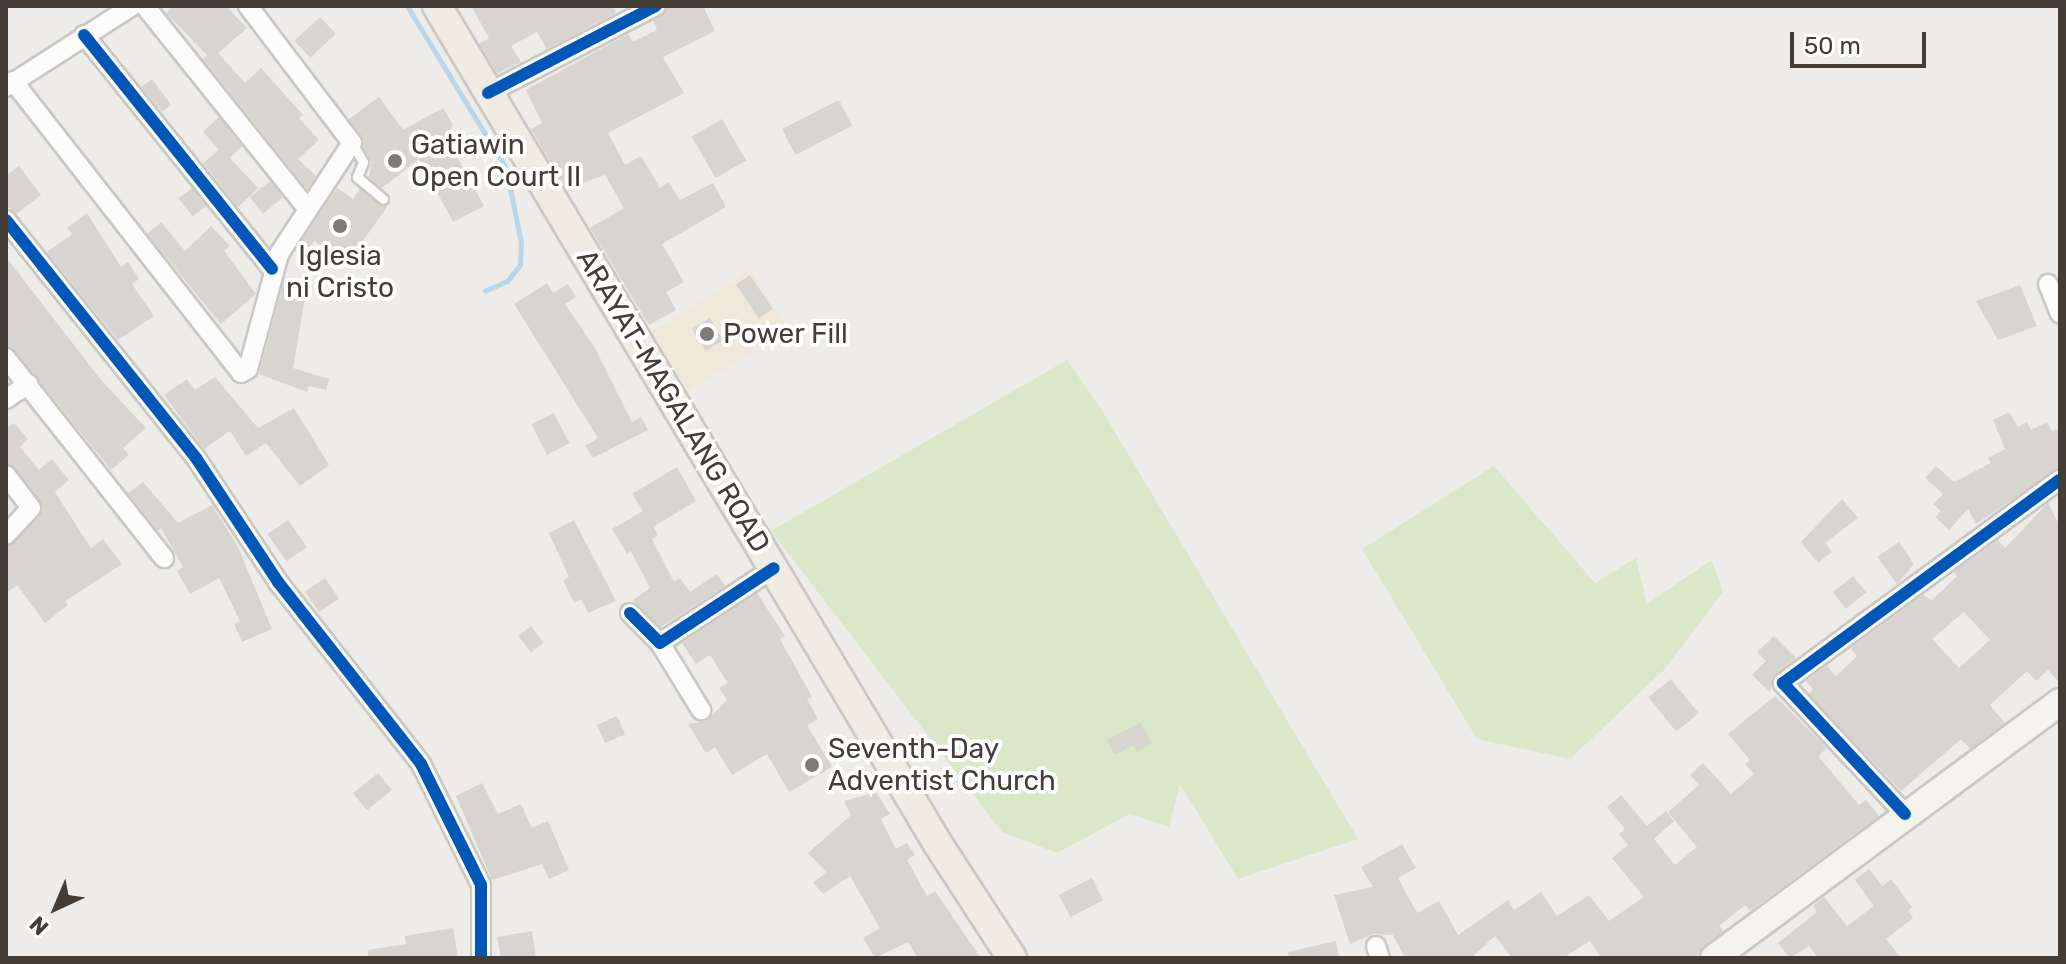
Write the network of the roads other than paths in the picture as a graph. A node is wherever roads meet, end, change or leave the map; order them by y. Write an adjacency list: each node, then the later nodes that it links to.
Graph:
1 (132, 6): 6 (street)
2 (145, 6): 11 (street)
3 (248, 6): 9 (street)
4 (437, 6): 8 (main road, ARAYAT-MAGALANG ROAD)
5 (656, 6): 8 (street)
6 (84, 35): 7 (street); 13 (street)
7 (9, 84): 13 (street)
8 (488, 93): 23 (main road, ARAYAT-MAGALANG ROAD)
9 (352, 143): 10 (lane); 11 (street)
10 (383, 199)
11 (307, 208): 13 (street)
12 (6, 220): 29 (street)
13 (272, 269)
14 (2048, 284): 15 (street)
15 (2060, 314)
16 (6, 358): 17 (street)
17 (28, 384): 18 (street); 22 (street)
18 (6, 399)
19 (6, 475): 21 (street)
20 (2059, 480): 28 (street)
21 (6, 535)
22 (164, 558)
23 (774, 568): 25 (street); 30 (main road, ARAYAT-MAGALANG ROAD)
24 (630, 613): 25 (street)
25 (660, 643): 27 (street)
26 (2060, 702): 28 (street)
27 (701, 710)
28 (1905, 814): 31 (street)
29 (481, 958)
30 (1012, 958)
31 (1714, 958)

